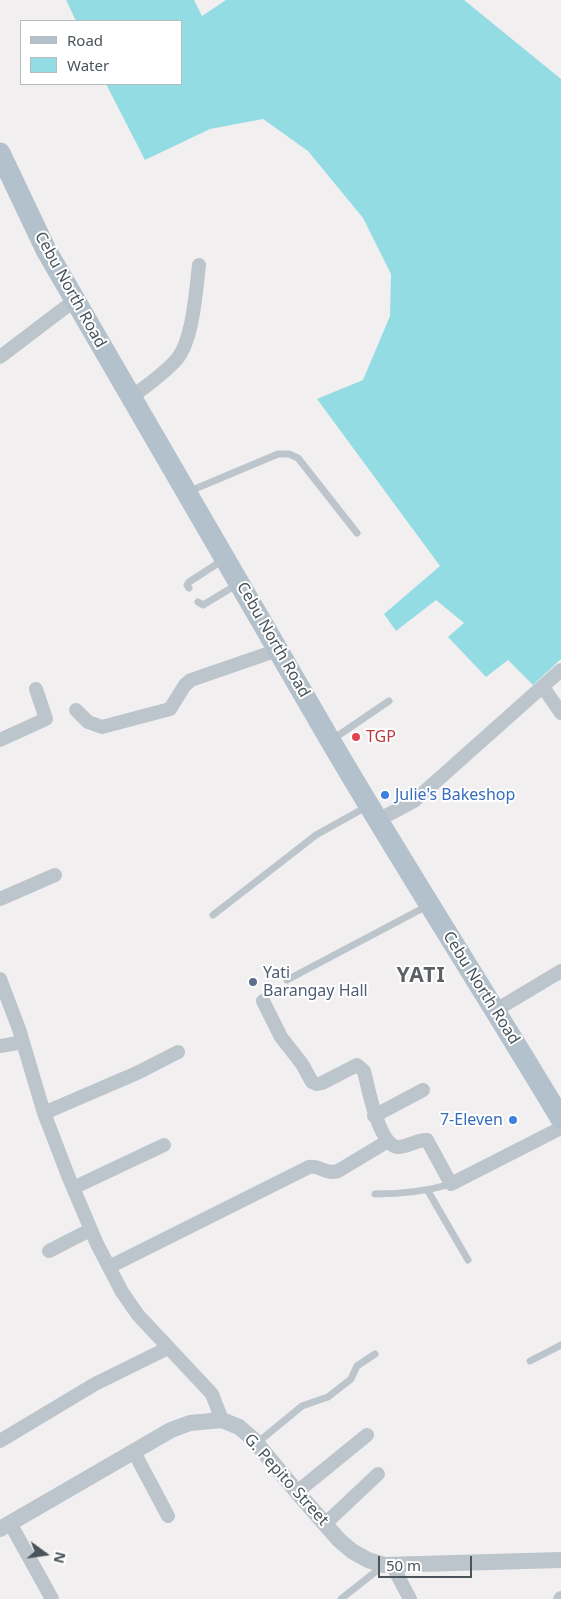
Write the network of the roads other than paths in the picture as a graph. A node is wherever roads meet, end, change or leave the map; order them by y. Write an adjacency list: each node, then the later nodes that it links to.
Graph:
1 (0, 153): 3 (main road, Cebu North Road)
2 (199, 265): 5 (street)
3 (75, 300): 4 (street); 5 (main road, Cebu North Road)
4 (0, 357)
5 (132, 397): 6 (main road, Cebu North Road)
6 (188, 493): 7 (lane); 8 (main road, Cebu North Road)
7 (357, 533)
8 (226, 559): 9 (main road, Cebu North Road); 10 (lane)
9 (240, 583): 11 (lane); 12 (main road, Cebu North Road)
10 (189, 588)
11 (198, 602)
12 (278, 650): 17 (street); 20 (main road, Cebu North Road)
13 (561, 670): 14 (street)
14 (543, 687): 18 (street); 21 (street)
15 (36, 689): 19 (street)
16 (389, 701): 20 (lane)
17 (76, 710)
18 (561, 712)
19 (0, 740)
20 (330, 740): 21 (main road, Cebu North Road)
21 (373, 813): 24 (main road, Cebu North Road); 25 (lane)
22 (55, 874): 23 (street)
23 (0, 899)
24 (430, 904): 27 (lane); 30 (main road, Cebu North Road)
25 (213, 915)
26 (561, 971): 30 (street)
27 (286, 980)
28 (1, 985): 31 (street)
29 (263, 1002): 36 (street)
30 (496, 1010): 37 (main road, Cebu North Road)
31 (23, 1042): 32 (street); 35 (street)
32 (0, 1046)
33 (178, 1052): 35 (street)
34 (423, 1090): 36 (street)
35 (44, 1113): 42 (street)
36 (374, 1116): 39 (street)
37 (561, 1119)
38 (561, 1128): 41 (street)
39 (388, 1141): 41 (street); 48 (street)
40 (164, 1145): 42 (street)
41 (451, 1184): 43 (lane)
42 (73, 1188): 45 (street)
43 (428, 1191): 44 (lane); 47 (lane)
44 (374, 1194)
45 (90, 1230): 46 (street); 48 (street)
46 (49, 1251)
47 (468, 1260)
48 (109, 1267): 50 (street)
49 (561, 1345): 52 (lane)
50 (168, 1348): 53 (street); 55 (street)
51 (375, 1354): 56 (lane)
52 (530, 1361)
53 (222, 1420): 56 (street, G. Pepito Street); 57 (street)
54 (367, 1435): 59 (street)
55 (0, 1441)
56 (257, 1444): 59 (street, G. Pepito Street)
57 (134, 1452): 60 (street); 62 (street)
58 (378, 1474): 61 (street)
59 (297, 1492): 61 (street, G. Pepito Street)
60 (168, 1516)
61 (325, 1524): 64 (street, G. Pepito Street)
62 (5, 1526): 65 (street)
63 (561, 1560): 64 (street, G. Pepito Street)
64 (388, 1565): 66 (lane); 67 (street)
65 (52, 1599)
66 (340, 1599)
67 (410, 1599)

